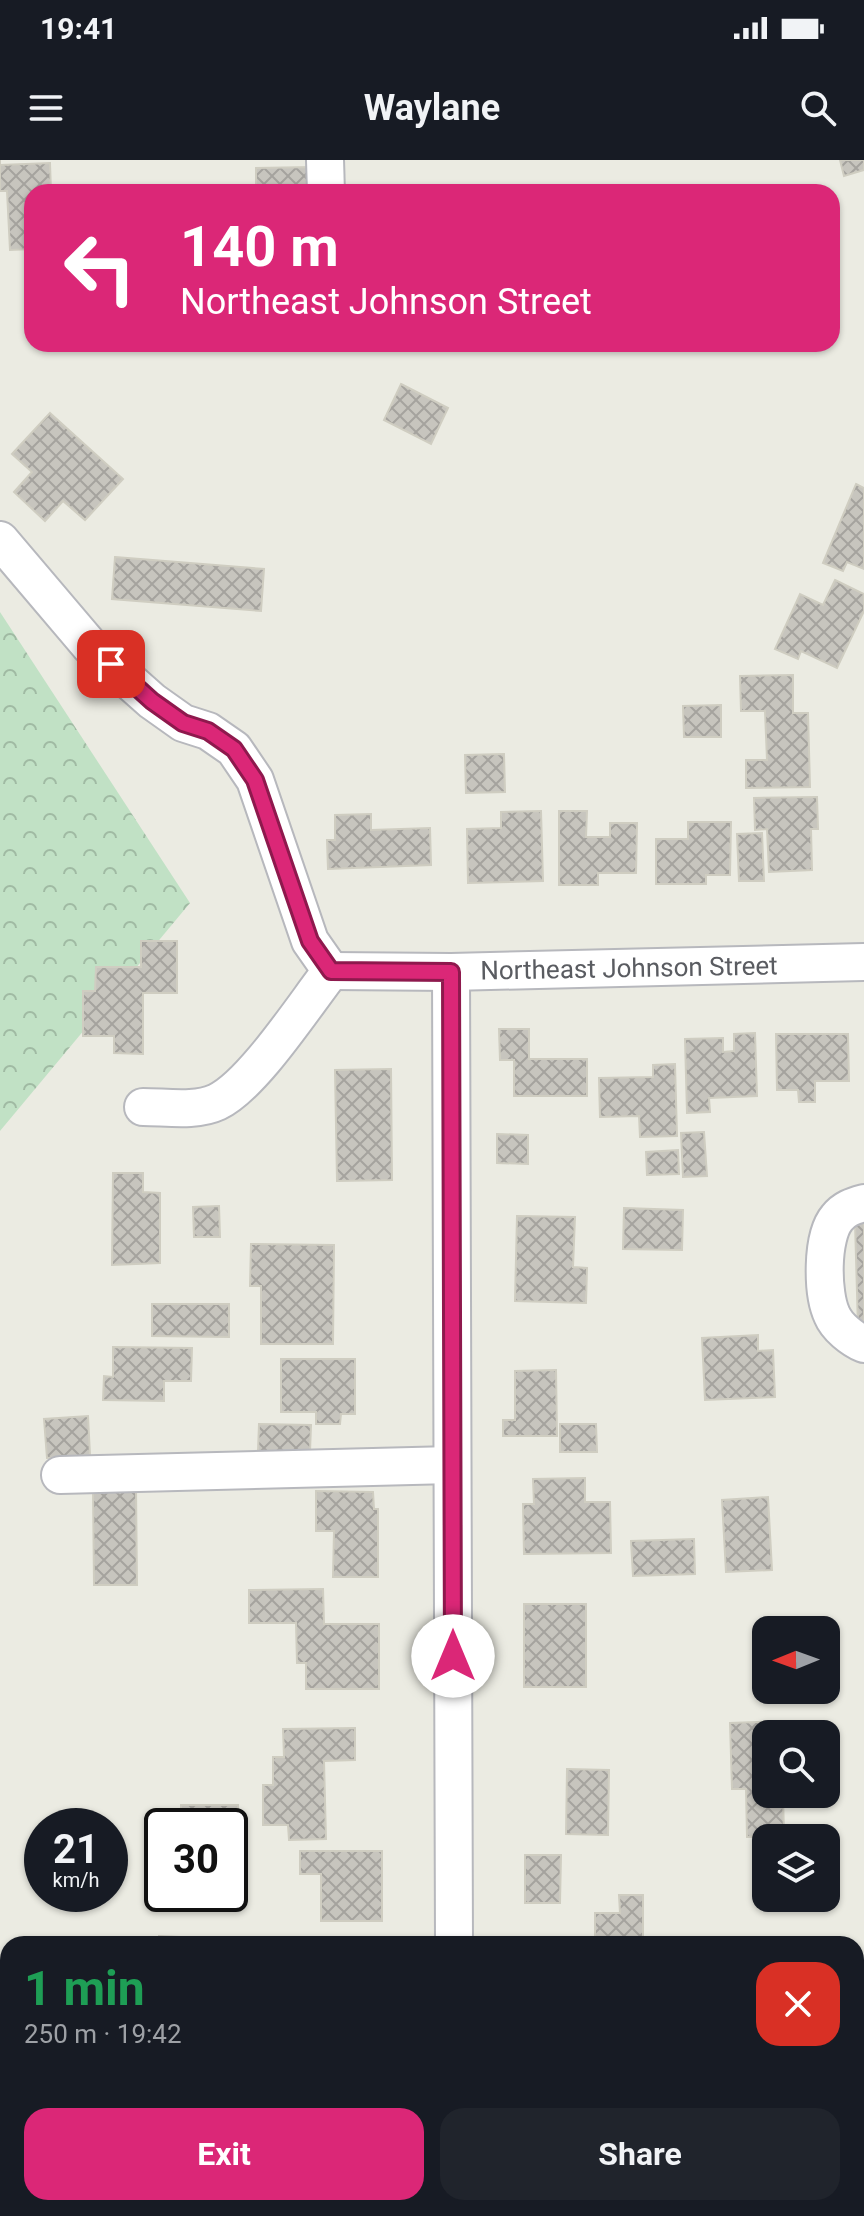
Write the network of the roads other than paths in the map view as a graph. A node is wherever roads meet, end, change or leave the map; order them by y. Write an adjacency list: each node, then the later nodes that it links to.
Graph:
1 (325, 160): 2 (street)
2 (326, 184)
3 (0, 540): 5 (street)
4 (864, 962): 6 (street, Northeast Johnson Street)
5 (331, 971): 6 (street, Northeast Johnson Street); 7 (street)
6 (451, 972): 10 (street)
7 (143, 1107)
8 (864, 1203): 9 (street)
9 (864, 1344)
10 (452, 1465): 11 (street); 12 (street)
11 (60, 1475)
12 (454, 1936)

